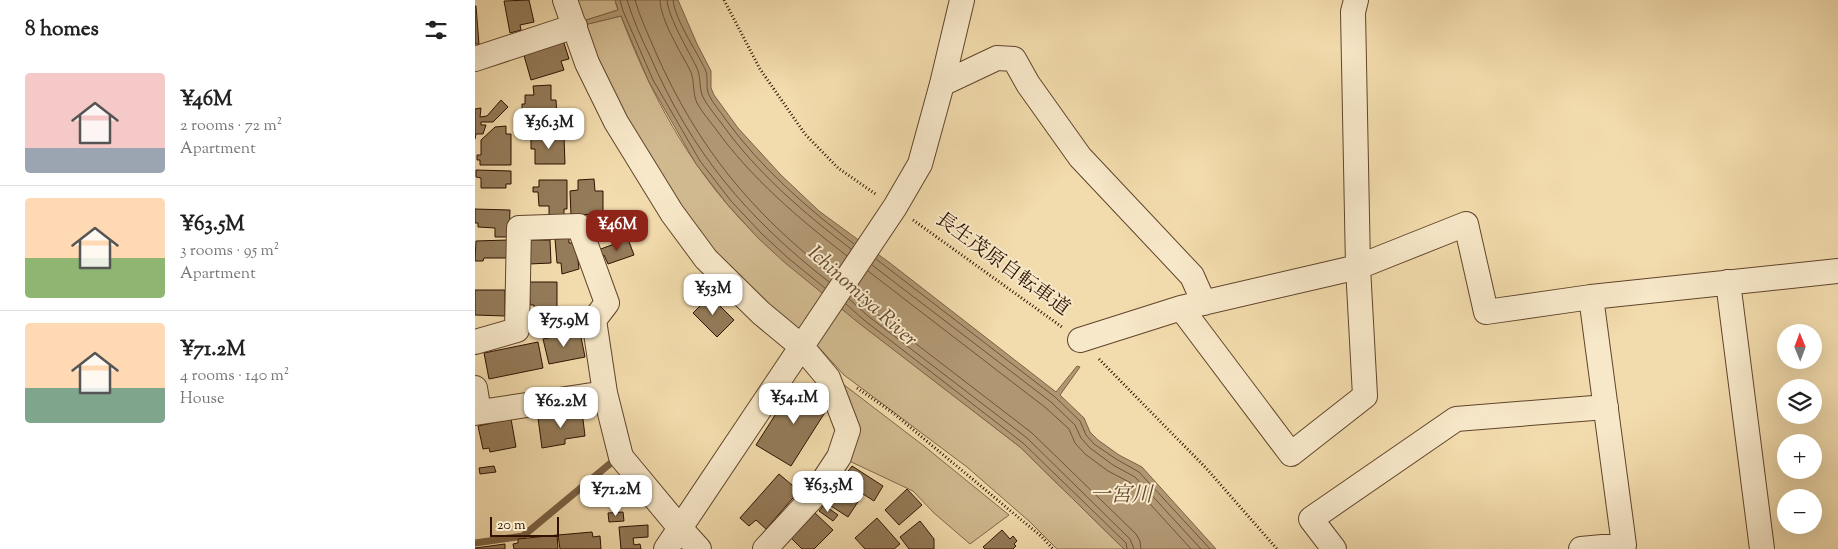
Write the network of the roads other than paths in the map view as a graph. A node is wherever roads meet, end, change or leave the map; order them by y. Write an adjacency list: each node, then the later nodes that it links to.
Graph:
1 (565, 0): 4 (street)
2 (962, 0): 6 (street)
3 (1356, 0): 7 (street)
4 (575, 26): 5 (street); 15 (street)
5 (475, 59)
6 (942, 84): 11 (street); 15 (street)
7 (1359, 267): 10 (street); 11 (street); 12 (street)
8 (1838, 271): 9 (street)
9 (1729, 282): 10 (street); 26 (street)
10 (1591, 297): 18 (street)
11 (1204, 303): 12 (street)
12 (1181, 308): 13 (street)
13 (1080, 340)
14 (475, 342): 17 (street)
15 (805, 343): 20 (street); 23 (street)
16 (475, 388): 19 (street)
17 (605, 393): 19 (street); 20 (street)
18 (1606, 407): 24 (street); 25 (street)
19 (477, 413)
20 (680, 528): 21 (street); 22 (street)
21 (666, 549)
22 (699, 549)
23 (765, 549)
24 (1335, 549)
25 (1581, 549)
26 (1762, 549)

